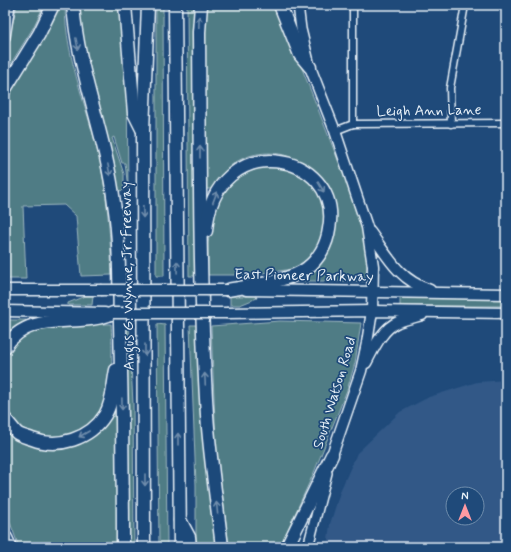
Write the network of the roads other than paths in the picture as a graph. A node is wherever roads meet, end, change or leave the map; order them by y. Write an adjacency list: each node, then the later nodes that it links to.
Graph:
1 (10, 5): 12 (main road)
2 (53, 5): 14 (highway)
3 (73, 5): 33 (highway, one-way to 33)
4 (125, 5): 18 (highway)
5 (148, 5): 18 (highway, Angus G. Wynne, Jr. Freeway)
6 (175, 5): 37 (highway, one-way to 6)
7 (201, 5): 21 (highway, one-way to 7)
8 (280, 5): 13 (highway)
9 (298, 5): 13 (main road, South Watson Road)
10 (353, 5): 16 (street)
11 (465, 5): 17 (street)
12 (5, 37)
13 (310, 67): 19 (main road, South Watson Road)
14 (5, 89)
15 (506, 123): 17 (street, Leigh Ann Lane)
16 (353, 124): 17 (street, Leigh Ann Lane); 19 (street)
17 (451, 124)
18 (143, 131): 41 (highway, Angus G. Wynne, Jr. Freeway, one-way to 41)
19 (335, 131): 20 (main road, South Watson Road)
20 (367, 227): 24 (main road, South Watson Road); 25 (main road)
21 (201, 247): 23 (highway, one-way to 23); 44 (highway, one-way to 21)
22 (5, 290): 23 (main road, East Pioneer Parkway, bridge)
23 (228, 290): 24 (main road, East Pioneer Parkway)
24 (373, 292): 25 (main road, East Pioneer Parkway); 28 (main road, South Watson Road)
25 (437, 293): 26 (main road, East Pioneer Parkway)
26 (506, 294)
27 (5, 311): 30 (main road)
28 (372, 311): 29 (main road); 30 (main road, bridge); 34 (main road, South Watson Road)
29 (431, 312): 31 (main road); 34 (main road)
30 (113, 313): 32 (highway)
31 (506, 313)
32 (5, 347)
33 (121, 351): 35 (highway, one-way to 35); 40 (highway, one-way to 40)
34 (361, 371): 36 (main road, South Watson Road)
35 (5, 419)
36 (332, 455): 45 (highway); 46 (main road, South Watson Road)
37 (179, 518): 42 (highway); 43 (highway)
38 (5, 538): 39 (highway)
39 (9, 547)
40 (123, 547)
41 (144, 547)
42 (180, 547)
43 (190, 547)
44 (222, 547)
45 (287, 547)
46 (308, 547)

